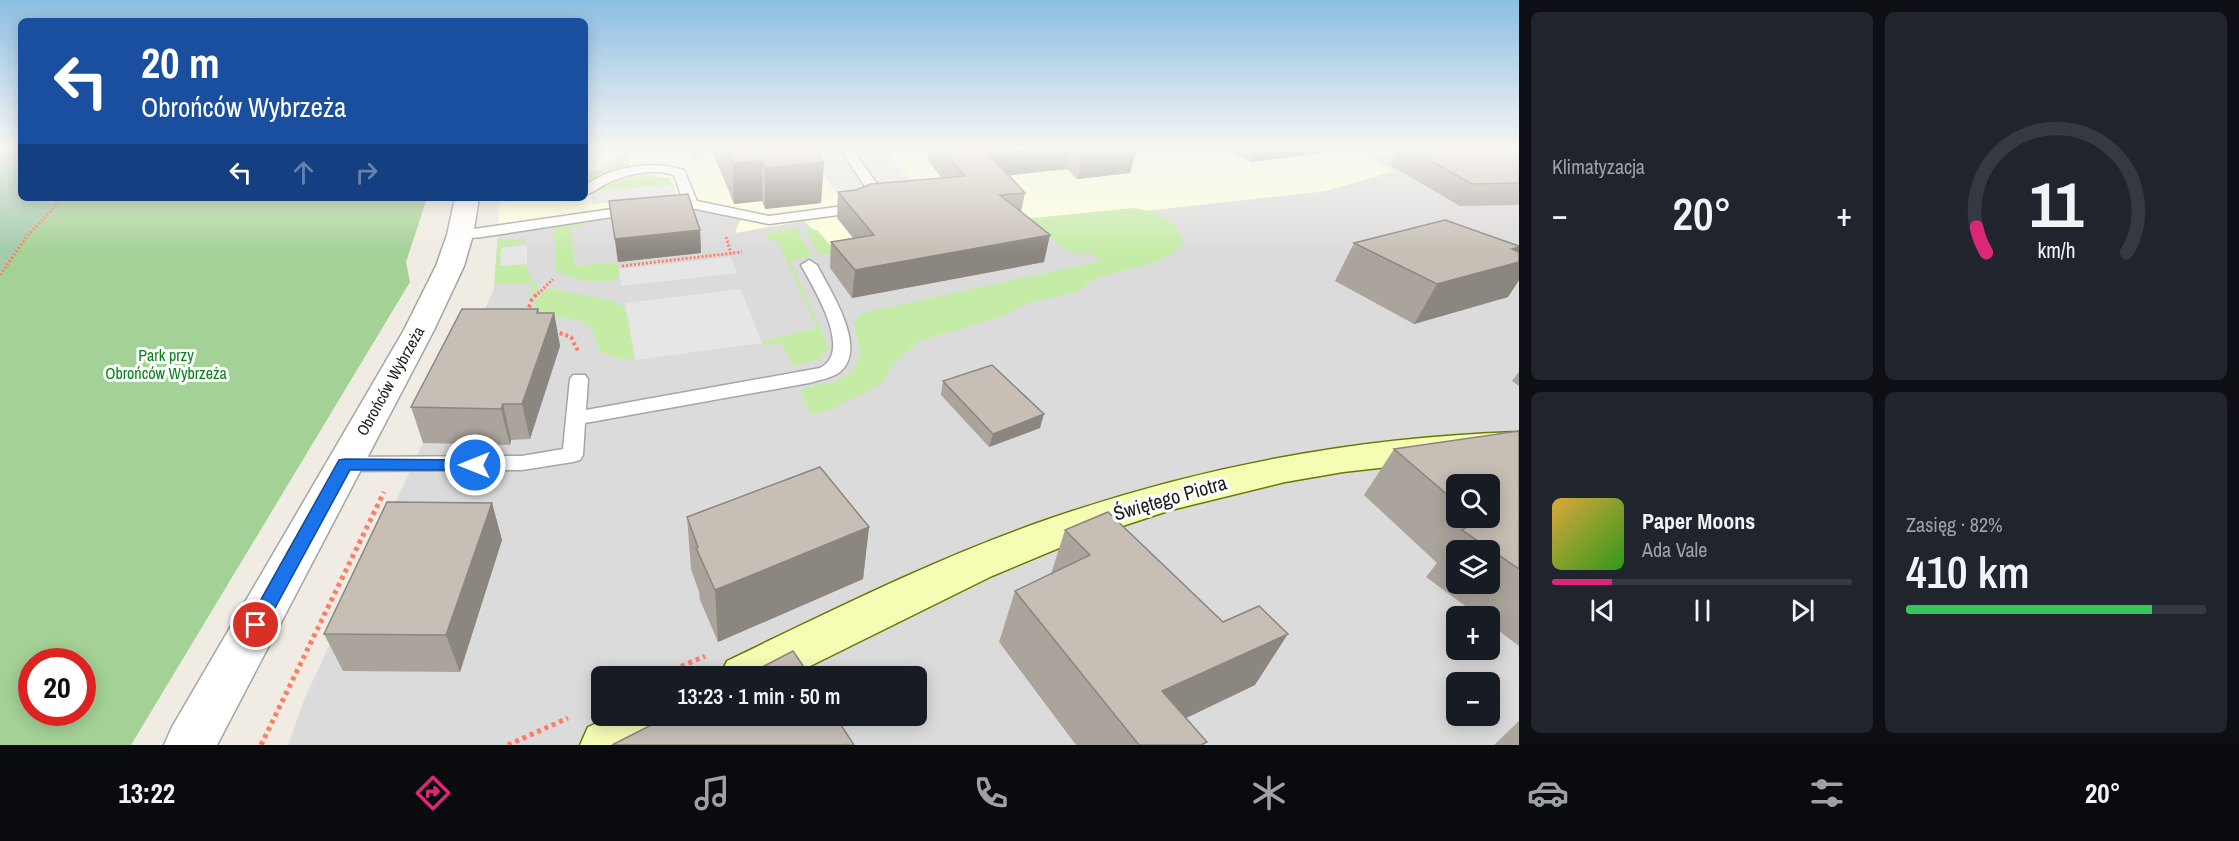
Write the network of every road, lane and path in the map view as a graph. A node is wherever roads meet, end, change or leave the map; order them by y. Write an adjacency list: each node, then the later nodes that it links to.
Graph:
1 (683, 183): 6 (lane)
2 (870, 183): 6 (lane)
3 (60, 201): 12 (path)
4 (466, 201): 8 (street, Obrońców Wybrzeża)
5 (582, 201): 7 (lane)
6 (691, 204): 7 (lane)
7 (585, 216): 8 (lane)
8 (460, 235): 19 (street, Obrońców Wybrzeża)
9 (742, 252): 11 (path)
10 (809, 265): 17 (lane)
11 (622, 266)
12 (0, 275)
13 (553, 279): 14 (path)
14 (524, 321)
15 (550, 331): 16 (path)
16 (579, 380): 17 (lane)
17 (576, 418): 19 (lane)
18 (1519, 444): 20 (main road, Świętego Piotra)
19 (345, 464): 23 (street, Obrońców Wybrzeża)
20 (764, 666)
21 (614, 726): 22 (main road)
22 (588, 731): 24 (path)
23 (190, 745)
24 (508, 745)

